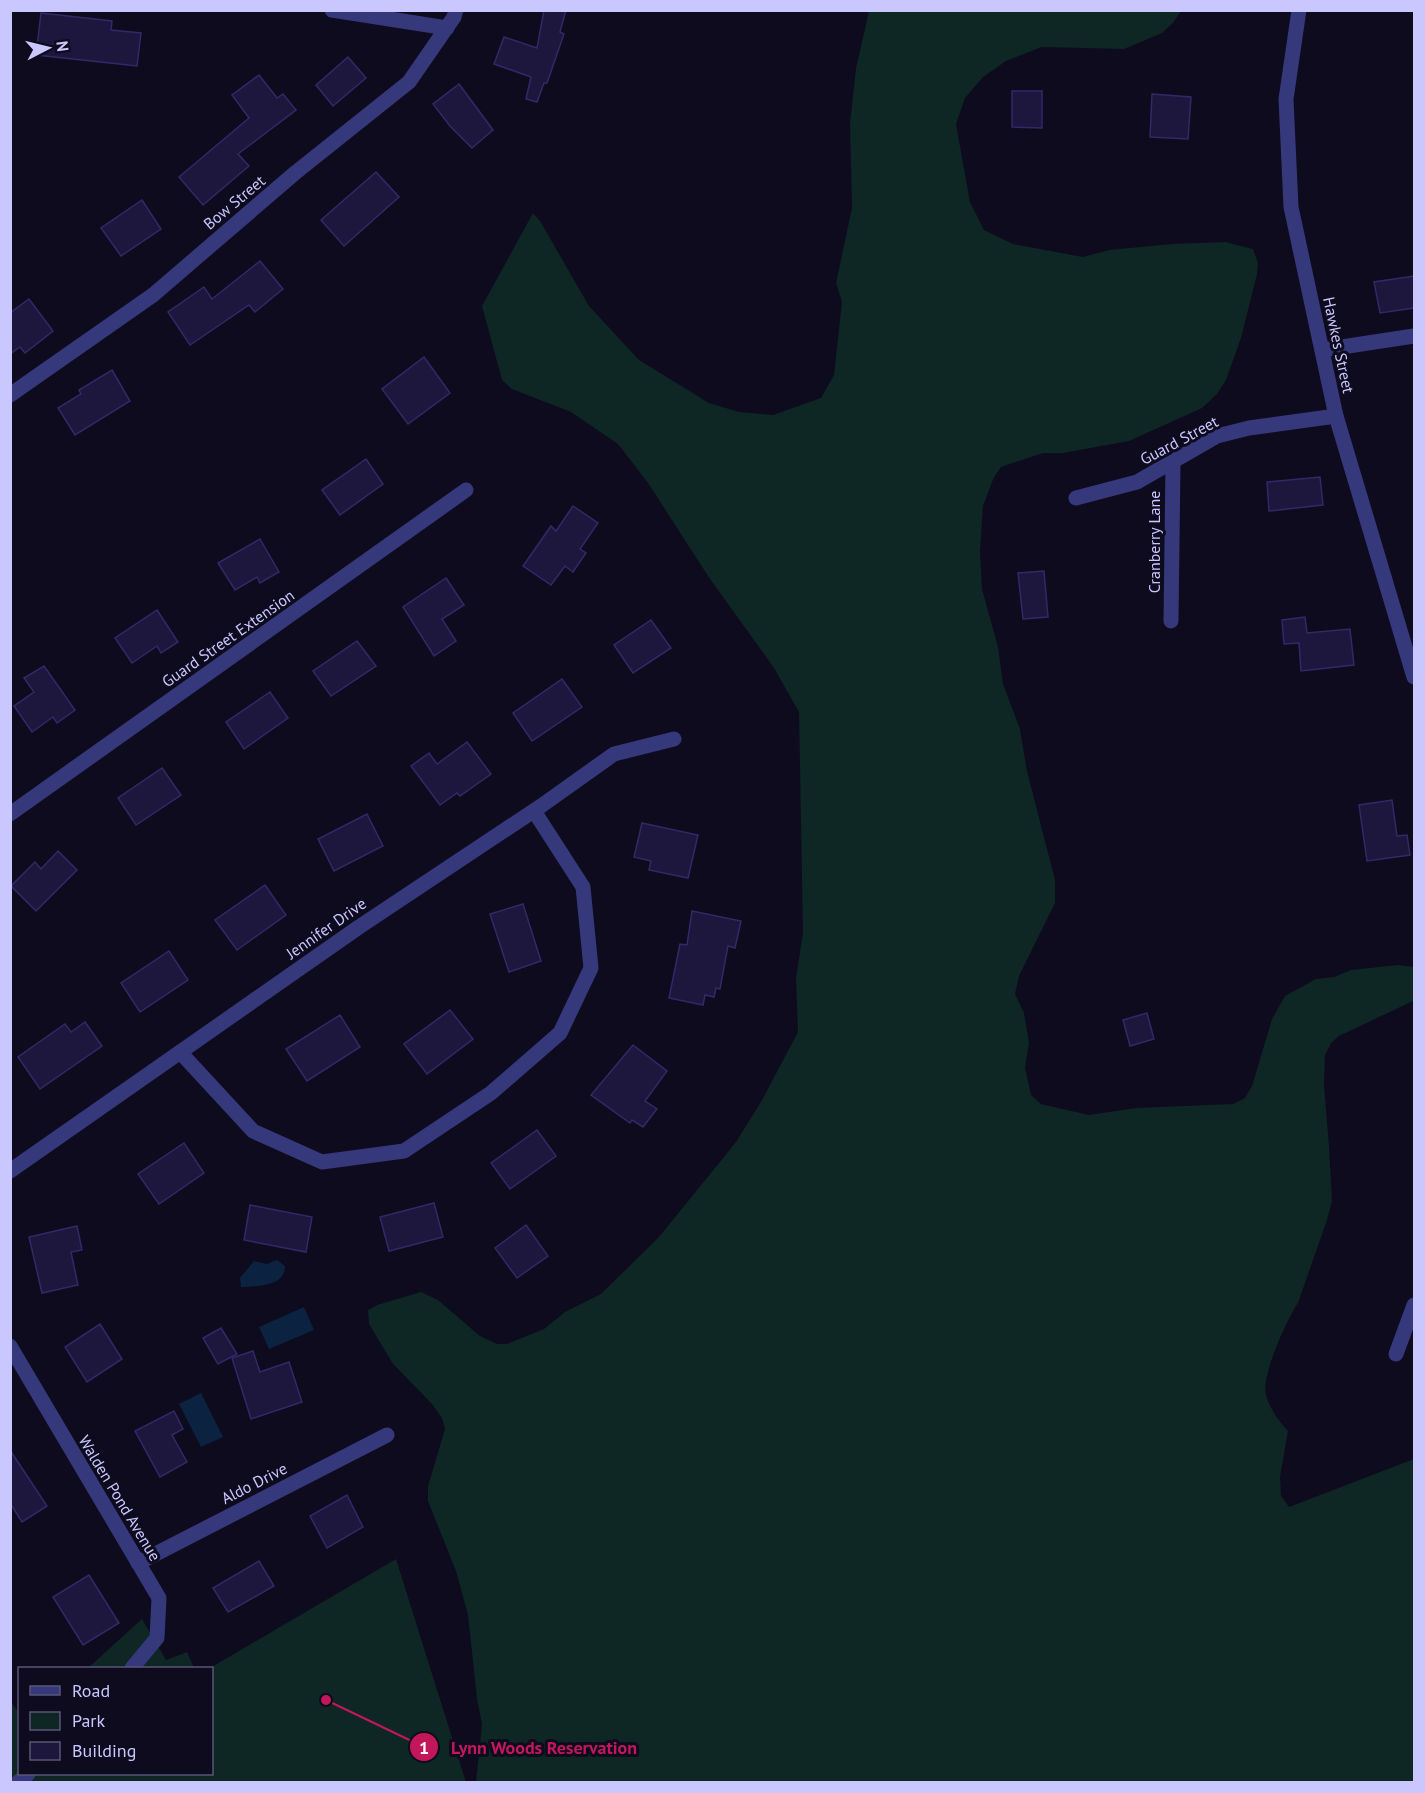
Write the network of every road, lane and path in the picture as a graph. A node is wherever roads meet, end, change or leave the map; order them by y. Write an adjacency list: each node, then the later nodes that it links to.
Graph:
1 (332, 10): 4 (street)
2 (456, 10): 4 (street, Bow Street)
3 (1299, 10): 6 (street, Hawkes Street)
4 (447, 28): 7 (street, Bow Street)
5 (1414, 336): 6 (street)
6 (1322, 350): 8 (street, Hawkes Street)
7 (10, 395)
8 (1336, 416): 9 (street, Guard Street); 13 (street, Hawkes Street)
9 (1173, 463): 11 (street, Guard Street); 12 (street, Cranberry Lane)
10 (466, 490): 16 (street, Guard Street Extension)
11 (1076, 498)
12 (1171, 621)
13 (1414, 677)
14 (674, 739): 15 (street, Jennifer Drive)
15 (534, 811): 17 (street, Jennifer Drive); 17 (street)
16 (10, 814)
17 (180, 1052): 18 (street, Jennifer Drive)
18 (10, 1171)
19 (1414, 1305): 21 (street)
20 (10, 1346): 23 (street, Walden Pond Avenue)
21 (1396, 1353)
22 (387, 1435): 23 (street, Aldo Drive)
23 (138, 1563): 24 (street, Walden Pond Avenue)
24 (133, 1667)

